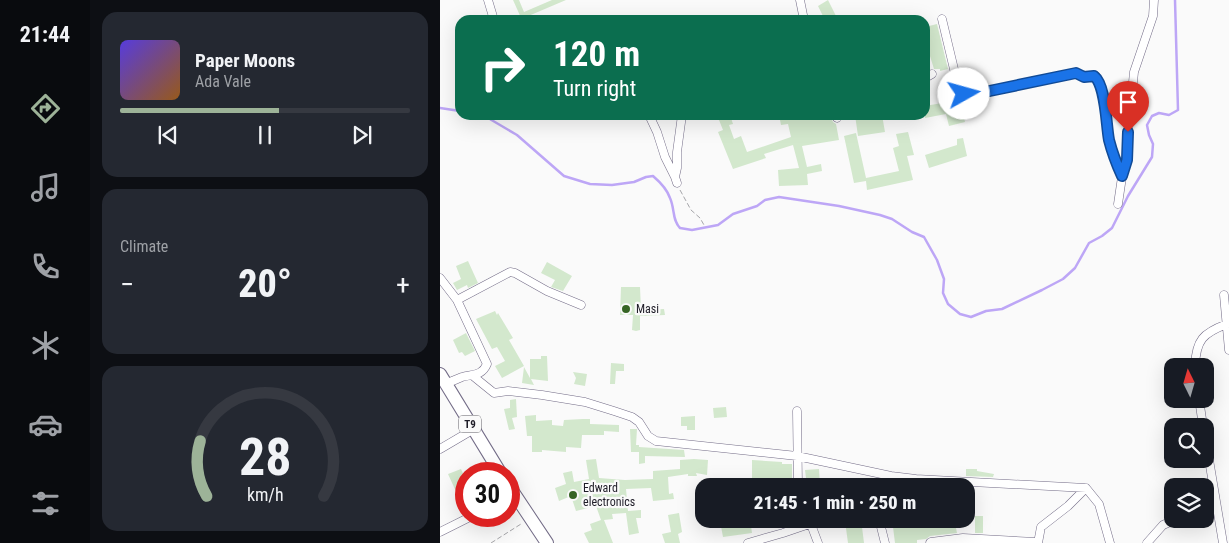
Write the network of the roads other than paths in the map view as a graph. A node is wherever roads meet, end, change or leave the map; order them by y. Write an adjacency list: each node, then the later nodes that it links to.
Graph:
1 (488, 0): 4 (street)
2 (800, 0): 5 (street)
3 (1154, 0): 9 (street)
4 (492, 15)
5 (803, 15)
6 (942, 19): 9 (street)
7 (651, 120): 8 (street)
8 (681, 120)
9 (1122, 176): 10 (street)
10 (1118, 204)
11 (440, 278): 13 (street)
12 (1224, 295): 15 (street)
13 (457, 300): 14 (street); 18 (street)
14 (582, 305)
15 (1227, 324): 16 (street); 17 (street)
16 (1229, 350)
17 (1196, 358)
18 (473, 376): 19 (street); 23 (street)
19 (443, 379): 21 (highway, T9)
20 (798, 411): 23 (street)
21 (474, 429): 22 (street); 24 (highway, T9)
22 (440, 448)
23 (798, 456): 26 (street); 27 (street)
24 (494, 462)
25 (1210, 468): 28 (street)
26 (798, 478)
27 (1086, 488): 42 (street); 43 (street)
28 (1215, 498): 45 (street)
29 (520, 505): 37 (highway)
30 (455, 524): 35 (street)
31 (1164, 526): 44 (street)
32 (790, 528): 38 (street)
33 (813, 528): 39 (street)
34 (881, 528): 40 (street)
35 (440, 532)
36 (964, 541): 41 (street); 42 (street)
37 (547, 543)
38 (748, 543)
39 (818, 543)
40 (885, 543)
41 (931, 543)
42 (1037, 543)
43 (1110, 543)
44 (1147, 543)
45 (1223, 543)

